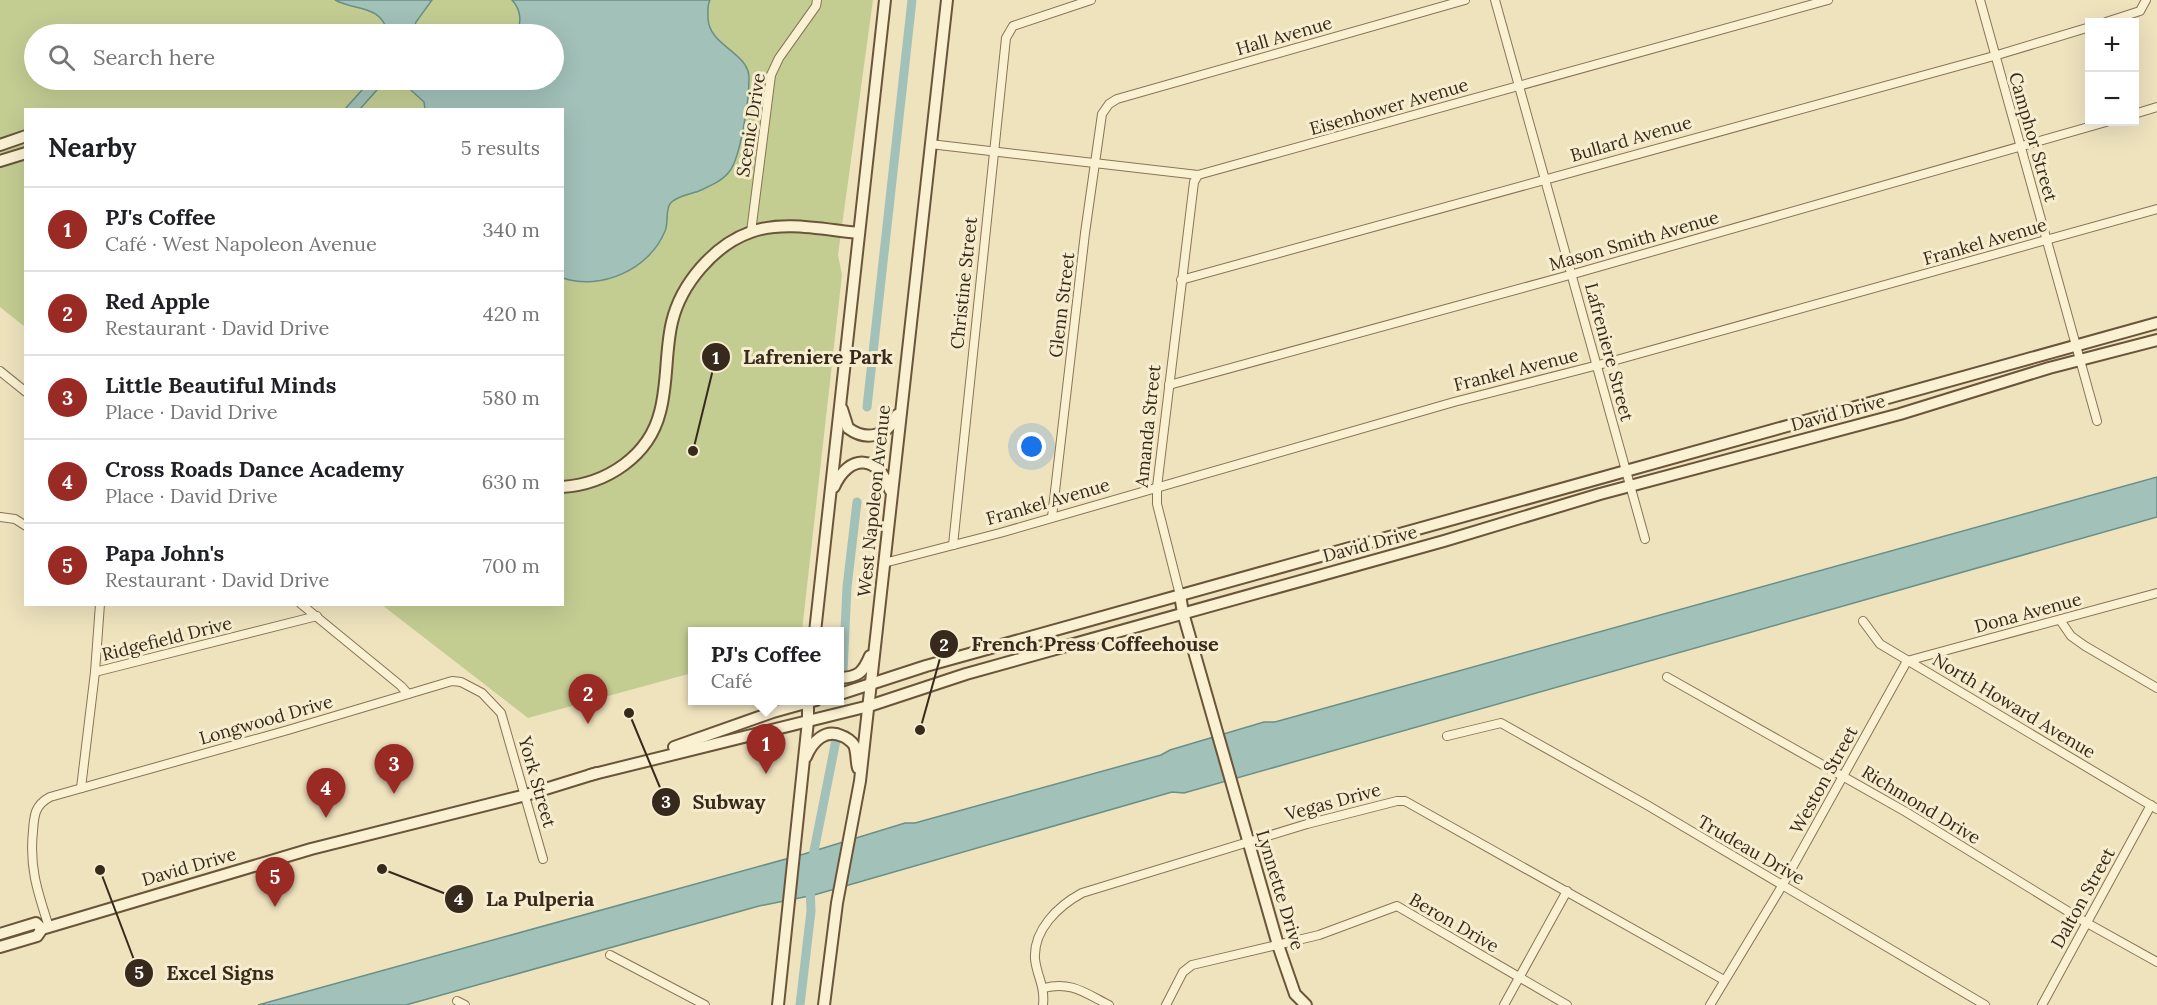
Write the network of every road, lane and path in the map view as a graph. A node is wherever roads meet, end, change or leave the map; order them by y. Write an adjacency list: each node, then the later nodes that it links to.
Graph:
1 (817, 0): 29 (street, Scenic Drive)
2 (885, 0): 30 (main road)
3 (947, 0): 19 (main road, West Napoleon Avenue)
4 (1091, 0): 22 (street, Christine Street)
5 (1465, 0): 14 (street, Hall Avenue)
6 (1495, 0): 13 (street, Lafreniere Street)
7 (1828, 0): 13 (street, Eisenhower Avenue)
8 (1980, 0): 12 (street, Camphor Street)
9 (2146, 0): 10 (street)
10 (2118, 18)
11 (2085, 29): 12 (street, Bullard Avenue)
12 (1995, 56): 21 (street, Camphor Street); 27 (street, Bullard Avenue)
13 (1519, 86): 26 (street, Eisenhower Avenue); 27 (street, Lafreniere Street)
14 (1112, 102): 25 (street, Glenn Street)
15 (2157, 107): 16 (street)
16 (2139, 112)
17 (2092, 126): 21 (street, Mason Smith Avenue)
18 (24, 137): 20 (main road)
19 (930, 144): 22 (street, Eisenhower Avenue); 43 (main road, West Napoleon Avenue)
20 (0, 145)
21 (2020, 146): 31 (street, Camphor Street); 32 (street, Mason Smith Avenue)
22 (992, 152): 25 (street, Eisenhower Avenue); 56 (street, Christine Street)
23 (24, 154): 24 (main road)
24 (0, 161)
25 (1096, 162): 26 (street, Eisenhower Avenue); 52 (street, Glenn Street)
26 (1198, 175): 33 (street, Amanda Street)
27 (1544, 179): 32 (street, Lafreniere Street); 33 (street, Bullard Avenue)
28 (2157, 208): 31 (street, Frankel Avenue)
29 (751, 232): 30 (main road); 46 (main road)
30 (859, 233): 42 (main road)
31 (2047, 240): 36 (street, Camphor Street); 38 (street, Frankel Avenue)
32 (1572, 274): 38 (street, Lafreniere Street); 40 (street, Mason Smith Avenue)
33 (1181, 280): 40 (street, Amanda Street)
34 (2157, 323): 36 (main road, David Drive)
35 (2157, 340): 37 (main road, David Drive)
36 (2077, 345): 37 (street, Camphor Street); 45 (main road, David Drive)
37 (2082, 360): 44 (street, Camphor Street); 48 (main road, David Drive)
38 (1597, 365): 45 (street, Lafreniere Street); 47 (street, Frankel Avenue)
39 (0, 371): 41 (street)
40 (1169, 385): 47 (street, Amanda Street)
41 (24, 390)
42 (841, 400): 43 (main road); 49 (main road)
43 (901, 405): 50 (main road, West Napoleon Avenue)
44 (2097, 421)
45 (1626, 472): 48 (street, Lafreniere Street); 54 (main road, David Drive)
46 (564, 487)
47 (1157, 487): 52 (street, Frankel Avenue); 60 (street, Amanda Street)
48 (1630, 487): 55 (street, Lafreniere Street); 57 (main road, David Drive)
49 (831, 495): 50 (main road); 67 (main road)
50 (892, 496): 58 (main road, West Napoleon Avenue)
51 (0, 517): 53 (street)
52 (1052, 517): 56 (street, Frankel Avenue)
53 (24, 525)
54 (1405, 533): 57 (main road); 60 (main road, David Drive)
55 (1645, 539)
56 (953, 545): 58 (street, Frankel Avenue)
57 (1410, 550): 63 (main road, David Drive)
58 (884, 563): 68 (main road, West Napoleon Avenue)
59 (2157, 593): 65 (street, Dona Avenue)
60 (1180, 595): 63 (main road, Amanda Street); 73 (main road, David Drive)
61 (100, 606): 70 (street)
62 (304, 606): 64 (street)
63 (1183, 613): 79 (main road, David Drive); 87 (main road, Amanda Street)
64 (316, 616): 70 (street, Ridgefield Drive); 76 (street)
65 (2060, 620): 69 (street, Dona Avenue); 74 (street)
66 (1863, 621): 69 (street, North Howard Avenue)
67 (816, 627)
68 (874, 647): 71 (main road); 73 (main road, West Napoleon Avenue)
69 (1907, 660): 85 (street, Weston Street); 90 (street, North Howard Avenue)
70 (95, 672): 88 (street)
71 (844, 677)
72 (1667, 677): 85 (street, Richmond Drive)
73 (871, 685): 75 (main road, David Drive); 79 (main road, West Napoleon Avenue)
74 (2157, 688)
75 (844, 693)
76 (408, 694): 80 (street, Longwood Drive); 88 (street, Longwood Drive)
77 (797, 705): 84 (main road, David Drive)
78 (810, 705): 81 (main road)
79 (869, 706): 81 (main road, David Drive); 86 (main road, West Napoleon Avenue)
80 (501, 713): 89 (street, York Street)
81 (808, 721): 83 (main road); 84 (main road, David Drive)
82 (1447, 736): 93 (street, Trudeau Drive)
83 (803, 761): 86 (main road); 108 (main road)
84 (590, 775): 89 (main road, David Drive)
85 (1844, 776): 93 (street, Weston Street); 95 (street, Richmond Drive)
86 (860, 781): 109 (main road, West Napoleon Avenue)
87 (1230, 781): 91 (main road, Lynnette Drive)
88 (81, 788): 96 (street, Longwood Drive)
89 (526, 795): 92 (street, York Street); 96 (main road, David Drive)
90 (2154, 807): 95 (street, Dalton Street)
91 (1248, 842): 94 (street, Vegas Drive); 98 (main road, Lynnette Drive); 104 (street, Vegas Drive)
92 (543, 859)
93 (1782, 886): 103 (street, Weston Street); 117 (street, Trudeau Drive)
94 (1567, 891): 102 (street); 103 (street, Vegas Drive)
95 (2087, 923): 101 (street, Richmond Drive); 118 (street, Dalton Street)
96 (45, 928): 97 (main road, David Drive); 99 (main road, David Drive)
97 (0, 933)
98 (1278, 945): 102 (street, Beron Drive); 112 (street, Beron Drive); 113 (main road, Lynnette Drive)
99 (0, 947)
100 (610, 955): 107 (street)
101 (2157, 962)
102 (1520, 978): 114 (street); 115 (street, Beron Drive)
103 (1724, 980): 116 (street, Weston Street)
104 (1044, 988): 110 (street, Vegas Drive); 111 (street)
105 (457, 1001): 106 (street)
106 (465, 1005)
107 (705, 1005)
108 (778, 1005)
109 (824, 1005)
110 (1043, 1005)
111 (1109, 1005)
112 (1167, 1005)
113 (1306, 1005)
114 (1504, 1005)
115 (1567, 1005)
116 (1710, 1005)
117 (1985, 1005)
118 (2042, 1005)

